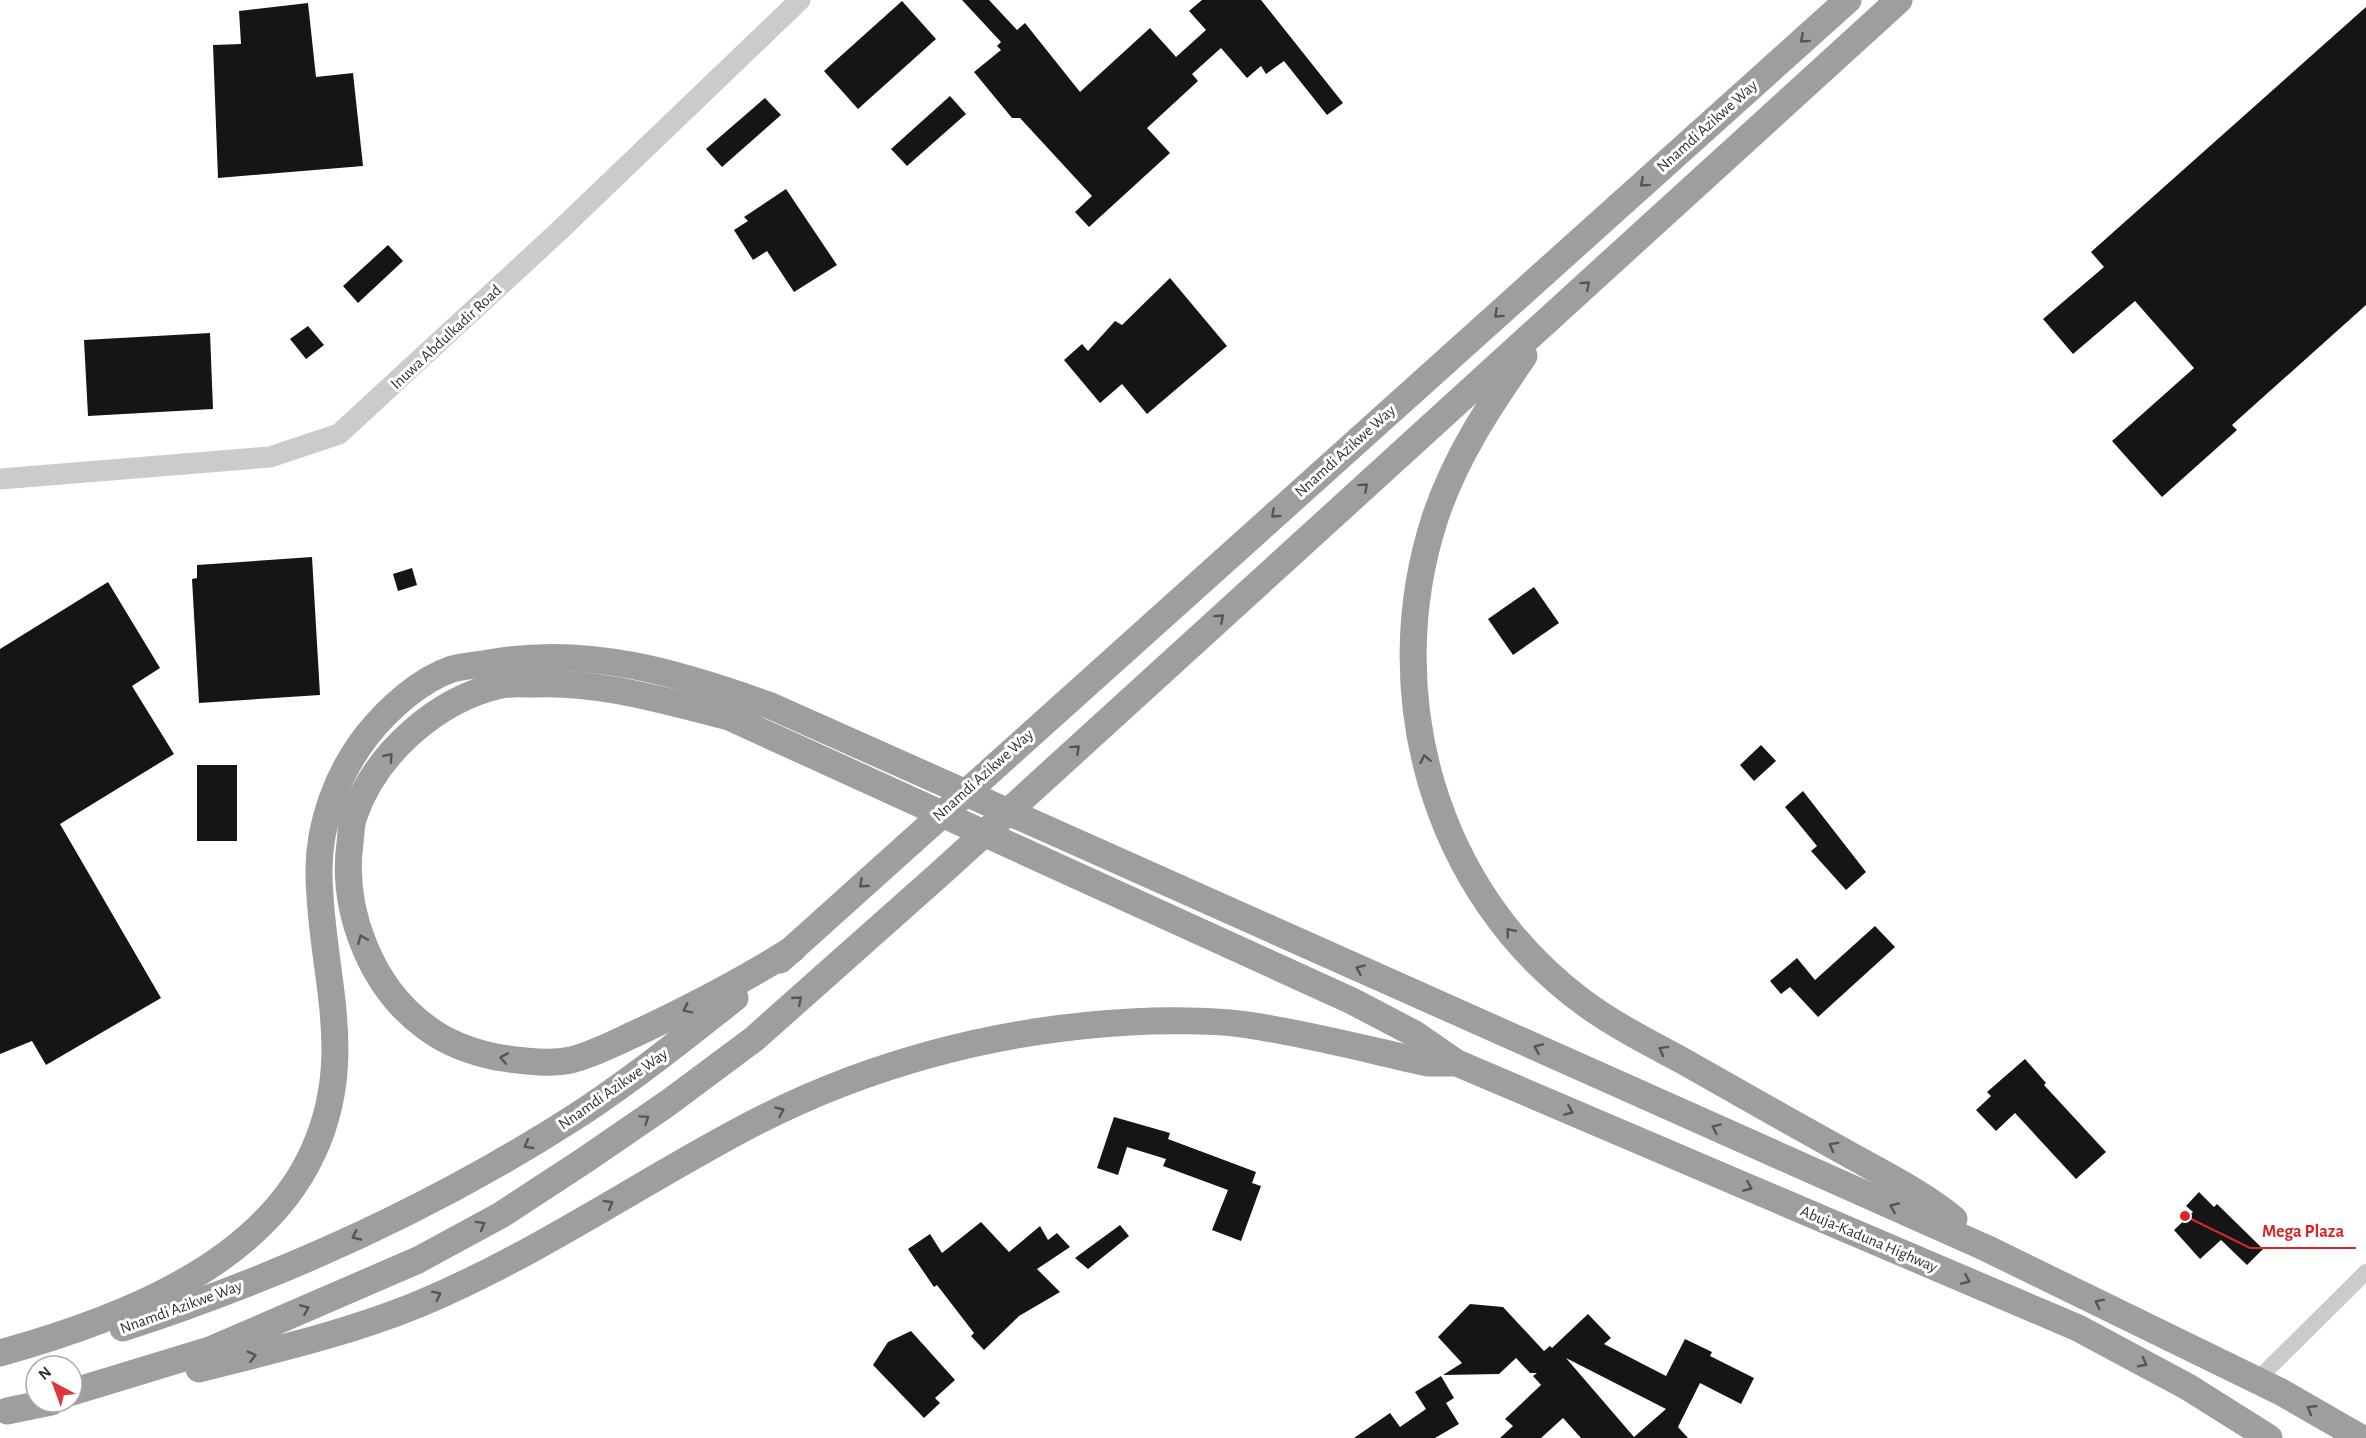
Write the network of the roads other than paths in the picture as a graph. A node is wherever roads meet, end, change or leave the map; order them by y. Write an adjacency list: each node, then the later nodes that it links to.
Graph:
1 (800, 0): 5 (street, Inuwa Abdulkadir Road)
2 (1848, 0): 6 (highway, Nnamdi Azikwe Way, one-way to 6)
3 (1899, 0): 4 (highway, one-way to 3)
4 (1552, 316): 8 (highway, one-way to 4); 13 (highway, one-way to 4)
5 (0, 479)
6 (793, 949): 7 (highway, one-way to 7); 11 (highway, Nnamdi Azikwe Way, one-way to 11)
7 (1457, 1063): 14 (highway, one-way to 7); 18 (highway, Abuja-Kaduna Highway, one-way to 18)
8 (1986, 1248): 10 (highway, one-way to 10); 12 (highway, one-way to 8)
9 (2366, 1272): 12 (street)
10 (0, 1353)
11 (0, 1360)
12 (2258, 1380): 19 (highway, one-way to 12)
13 (84, 1388)
14 (84, 1396)
15 (24, 1406): 17 (highway)
16 (24, 1408): 17 (highway)
17 (4, 1412)
18 (2269, 1438)
19 (2361, 1438)

